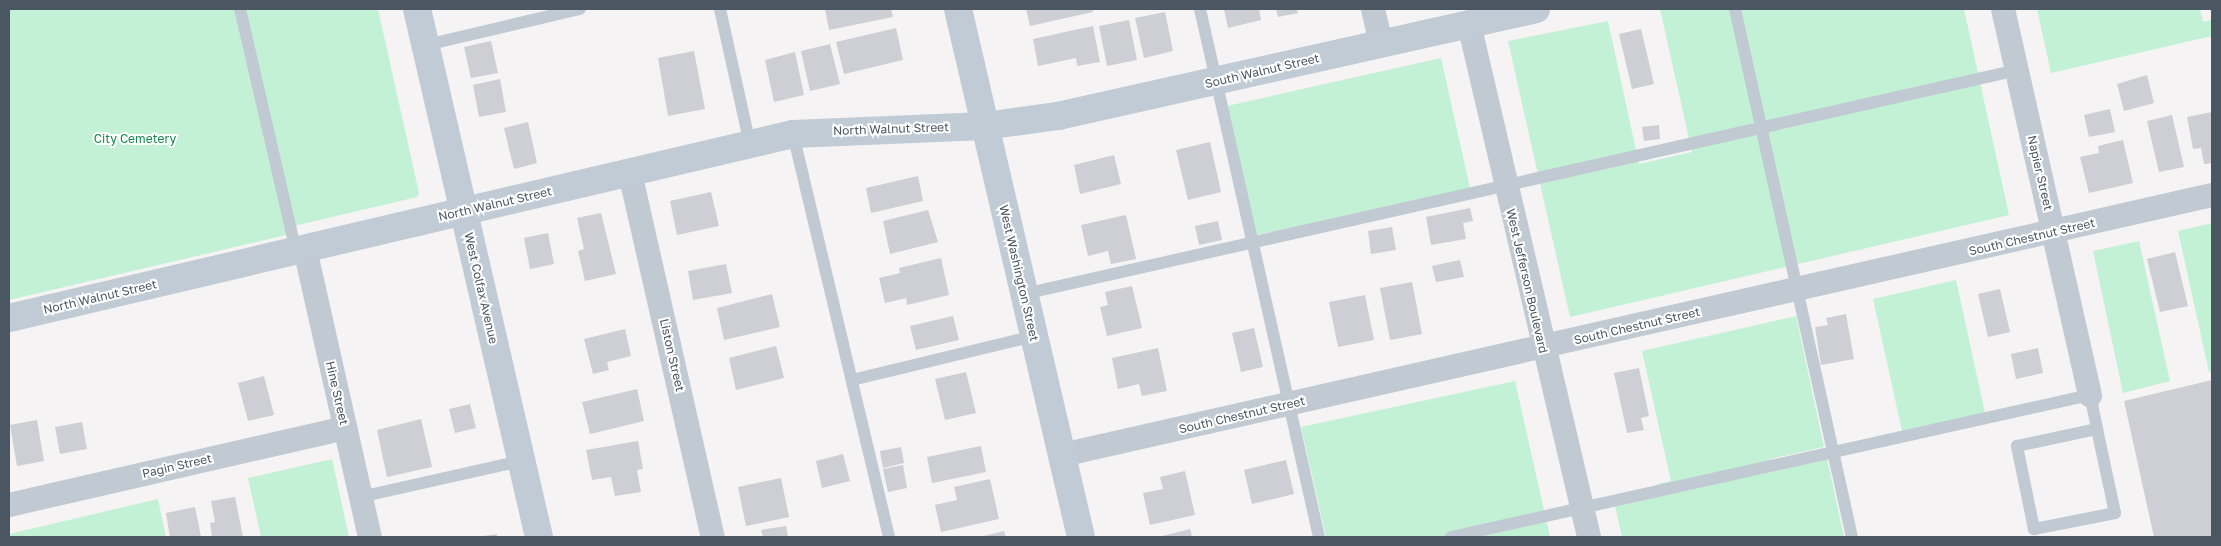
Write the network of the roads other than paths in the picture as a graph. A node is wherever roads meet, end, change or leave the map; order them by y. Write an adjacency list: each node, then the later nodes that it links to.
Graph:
1 (240, 9): 26 (lane)
2 (417, 9): 13 (street, West Colfax Avenue)
3 (580, 9): 13 (lane)
4 (720, 9): 19 (lane)
5 (958, 9): 16 (street, West Washington Street)
6 (1200, 9): 15 (lane)
7 (1373, 9): 12 (street)
8 (1536, 9): 11 (street, South Walnut Street)
9 (1735, 9): 17 (lane)
10 (2003, 9): 14 (street, Napier Street)
11 (1469, 24): 12 (street, South Walnut Street); 21 (street, West Jefferson Boulevard)
12 (1381, 44): 15 (street, South Walnut Street)
13 (426, 45): 23 (street, West Colfax Avenue)
14 (2017, 70): 17 (lane); 24 (street, Napier Street)
15 (1217, 82): 16 (street, South Walnut Street); 25 (lane)
16 (985, 126): 18 (street, North Walnut Street); 28 (street, West Washington Street)
17 (1760, 128): 21 (lane); 27 (lane)
18 (793, 134): 19 (street, North Walnut Street); 32 (lane)
19 (750, 144): 20 (street, North Walnut Street)
20 (630, 173): 23 (street, North Walnut Street); 45 (street, Liston Street)
21 (1506, 187): 25 (lane); 31 (street, West Jefferson Boulevard)
22 (2212, 195): 24 (street, South Chestnut Street)
23 (464, 212): 26 (street, North Walnut Street); 39 (street, West Colfax Avenue)
24 (2053, 232): 27 (street, South Chestnut Street); 33 (street, Napier Street)
25 (1252, 243): 28 (lane); 34 (lane)
26 (301, 250): 29 (street, North Walnut Street); 35 (street, Hine Street)
27 (1797, 290): 31 (street, South Chestnut Street); 37 (lane)
28 (1024, 294): 30 (street, West Washington Street)
29 (9, 318)
30 (1034, 336): 32 (lane); 38 (street, West Washington Street)
31 (1543, 347): 34 (street, South Chestnut Street); 42 (street, West Jefferson Boulevard)
32 (852, 380): 46 (lane)
33 (2090, 395): 36 (lane); 37 (lane)
34 (1288, 405): 38 (street, South Chestnut Street); 48 (lane)
35 (345, 428): 40 (street, Hine Street); 41 (street, Pagin Street)
36 (2098, 429): 36 (lane)
37 (1833, 450): 42 (lane); 51 (lane)
38 (1062, 455): 47 (street, West Washington Street)
39 (521, 461): 40 (lane); 44 (street, West Colfax Avenue)
40 (360, 496): 43 (street, Hine Street)
41 (9, 505)
42 (1582, 508): 49 (lane); 50 (street, West Jefferson Boulevard)
43 (370, 537)
44 (539, 537)
45 (713, 537)
46 (889, 537)
47 (1081, 537)
48 (1319, 537)
49 (1451, 537)
50 (1589, 537)
51 (1852, 537)

